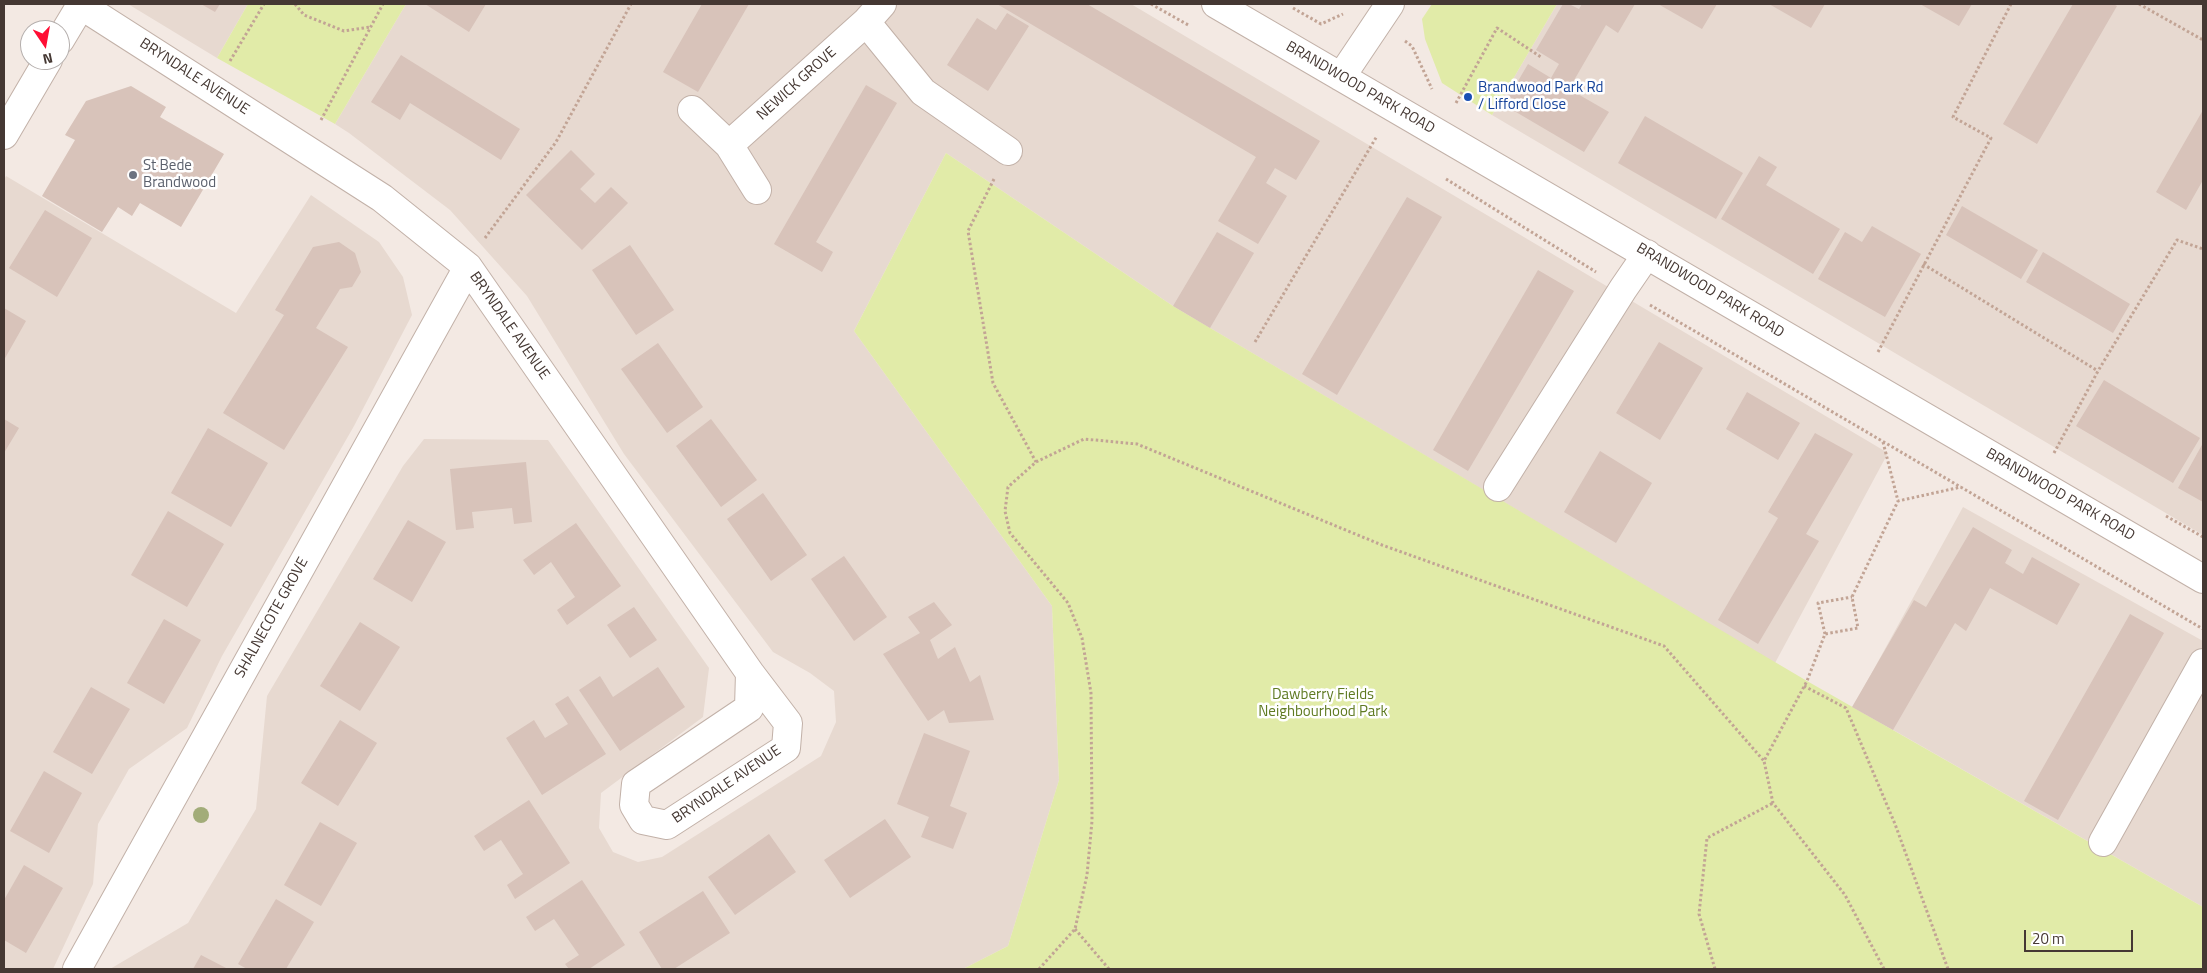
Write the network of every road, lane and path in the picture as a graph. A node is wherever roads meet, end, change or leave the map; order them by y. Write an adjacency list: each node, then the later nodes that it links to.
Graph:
1 (80, 4): 13 (street); 20 (street, BRYNDALE AVENUE)
2 (264, 4): 20 (path)
3 (295, 4): 14 (path)
4 (383, 4): 14 (path)
5 (631, 4): 38 (path)
6 (1151, 4): 15 (path)
7 (1216, 4): 19 (street, BRANDWOOD PARK ROAD)
8 (1286, 4): 11 (path)
9 (2011, 4): 37 (path)
10 (2138, 4): 16 (path)
11 (1385, 11): 19 (street); 21 (path)
12 (874, 13): 30 (street, NEWICK GROVE); 32 (street, NEWICK GROVE)
13 (70, 22)
14 (371, 26): 31 (path)
15 (1193, 28)
16 (2203, 40)
17 (1541, 57): 23 (path)
18 (42, 70): 27 (street)
19 (1341, 77): 36 (street, BRANDWOOD PARK ROAD)
20 (213, 89): 31 (street, BRYNDALE AVENUE)
21 (1439, 93)
22 (1447, 98): 23 (path)
23 (1456, 103): 24 (path)
24 (1464, 108)
25 (692, 110): 30 (street)
26 (1369, 131): 28 (path)
27 (4, 135)
28 (1377, 136): 29 (path); 40 (path)
29 (1386, 142)
30 (729, 145): 34 (street)
31 (306, 148): 38 (street, BRYNDALE AVENUE)
32 (1008, 151): 50 (path)
33 (1445, 178): 39 (path)
34 (757, 190)
35 (2203, 250): 44 (path)
36 (1647, 254): 39 (street); 45 (street, BRANDWOOD PARK ROAD)
37 (1923, 264): 42 (path); 44 (path)
38 (468, 267): 62 (street, BRYNDALE AVENUE); 68 (street, SHALNECOTE GROVE)
39 (1623, 289): 46 (path); 53 (street)
40 (1255, 342)
41 (1870, 345): 42 (path)
42 (1879, 350): 43 (path); 45 (path)
43 (1886, 355)
44 (2098, 371): 48 (path)
45 (1862, 382): 51 (street, BRANDWOOD PARK ROAD)
46 (1883, 441): 52 (path); 54 (path)
47 (2046, 448): 48 (path)
48 (2054, 453): 49 (path); 51 (path)
49 (2062, 458)
50 (1036, 462): 64 (path); 67 (path)
51 (2039, 483): 57 (street, BRANDWOOD PARK ROAD)
52 (1962, 487): 54 (path); 59 (path)
53 (1498, 488)
54 (1898, 501): 58 (path)
55 (2162, 514): 56 (path)
56 (2203, 537)
57 (2203, 578)
58 (1852, 597): 60 (path); 60 (path)
59 (2203, 629)
60 (1825, 634): 63 (path)
61 (2203, 663): 66 (street)
62 (750, 673): 62 (street, BRYNDALE AVENUE)
63 (1804, 686): 64 (path); 73 (path)
64 (1764, 761): 65 (path)
65 (1773, 803): 71 (path); 72 (path)
66 (2103, 842)
67 (1075, 928): 69 (path); 70 (path)
68 (77, 969)
69 (1039, 969)
70 (1109, 969)
71 (1715, 969)
72 (1884, 969)
73 (1948, 969)

